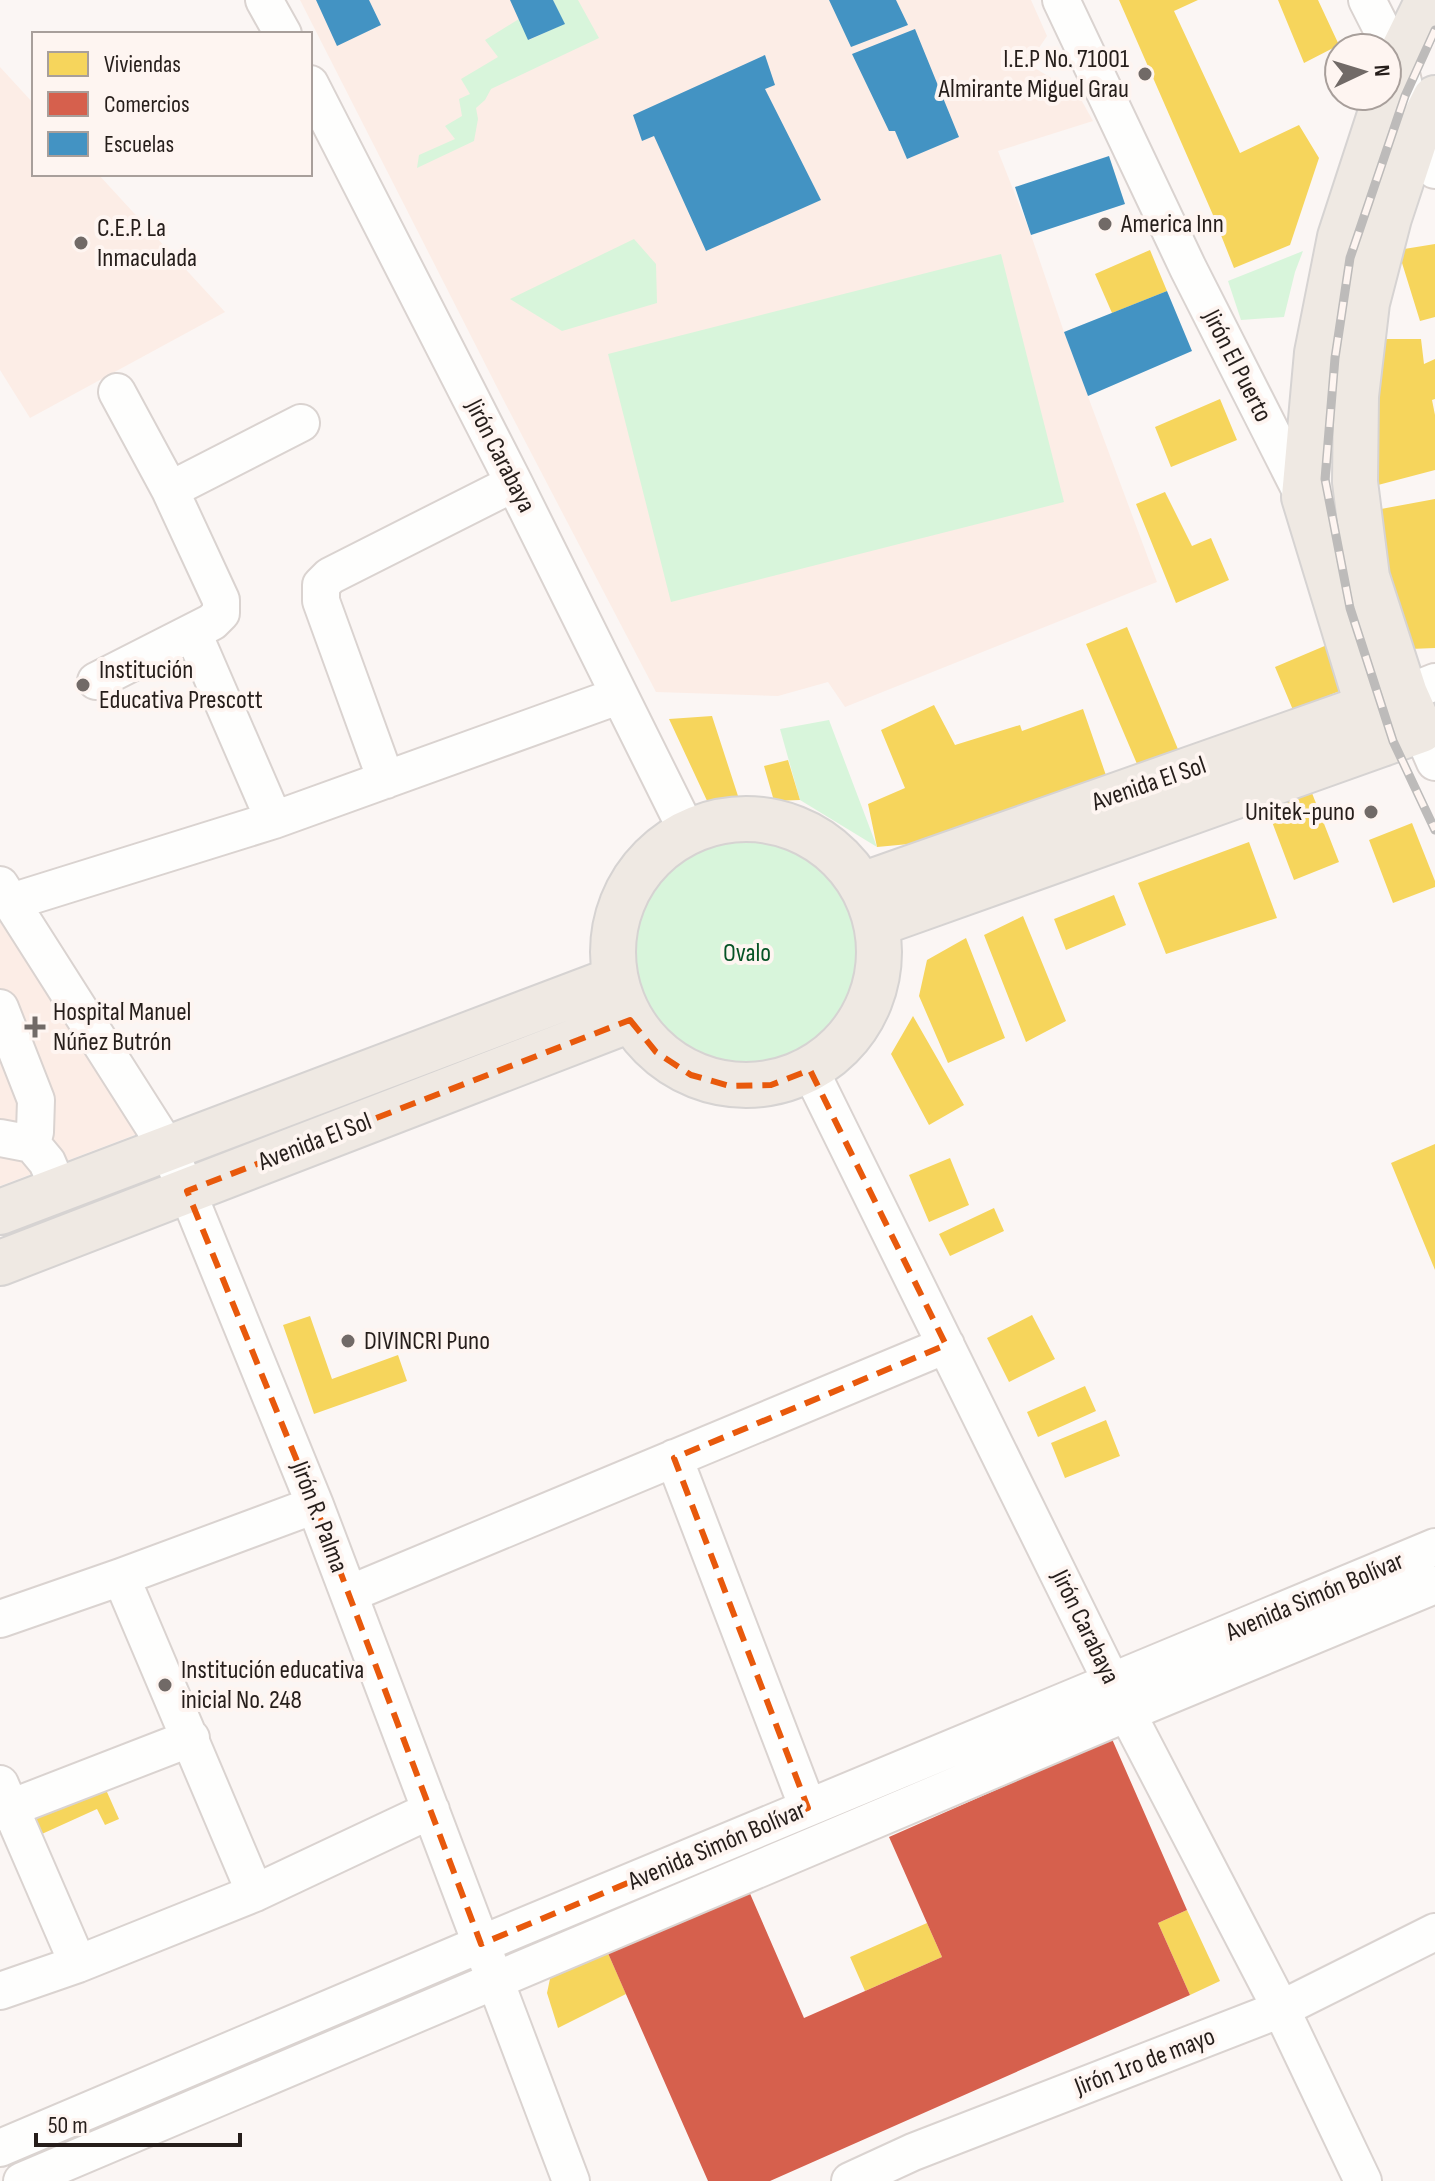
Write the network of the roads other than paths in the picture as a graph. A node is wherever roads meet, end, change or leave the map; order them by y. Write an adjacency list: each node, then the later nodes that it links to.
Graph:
1 (264, 0): 5 (street)
2 (1061, 0): 18 (street, Jirón El Puerto)
3 (1367, 0): 6 (street)
4 (1428, 0): 7 (main road)
5 (282, 32)
6 (1376, 32)
7 (1403, 55)
8 (1403, 84): 10 (street)
9 (312, 88): 16 (street, Jirón Carabaya)
10 (1435, 88)
11 (1403, 100): 13 (street)
12 (1381, 112): 18 (main road)
13 (1429, 135): 22 (main road)
14 (117, 392): 17 (street)
15 (301, 423): 17 (street)
16 (514, 483): 21 (street, Jirón Carabaya); 23 (street)
17 (170, 490): 19 (street)
18 (1304, 497): 22 (main road, Jirón El Puerto)
19 (193, 633): 20 (street); 24 (street)
20 (96, 681)
21 (618, 696): 23 (street); 25 (street, Jirón Carabaya)
22 (1411, 721): 27 (main road, Avenida El Sol)
23 (386, 780): 24 (street)
24 (274, 820): 26 (street)
25 (687, 831): 27 (main road); 28 (main road)
26 (6, 893): 33 (street, Jirón R. Palma)
27 (869, 904): 31 (main road)
28 (615, 979): 30 (main road); 33 (main road, Avenida El Sol)
29 (0, 1008): 32 (street)
30 (630, 1020): 31 (main road); 35 (main road, Avenida El Sol)
31 (810, 1070): 38 (street, Jirón Carabaya)
32 (16, 1141): 34 (street)
33 (168, 1149): 34 (main road, Avenida El Sol); 35 (street, Jirón R. Palma)
34 (59, 1190): 36 (main road, Avenida El Sol)
35 (187, 1191): 37 (main road, Avenida El Sol); 40 (street, Jirón R. Palma)
36 (0, 1212)
37 (0, 1263)
38 (946, 1345): 39 (street); 46 (street, Jirón Carabaya)
39 (674, 1458): 44 (street); 49 (street)
40 (315, 1505): 42 (street); 44 (street, Jirón R. Palma)
41 (1435, 1547): 46 (street, Avenida Simón Bolívar)
42 (121, 1577): 45 (street); 47 (street)
43 (1435, 1585): 46 (street, Avenida Simón Bolívar)
44 (349, 1594): 50 (street, Jirón R. Palma)
45 (0, 1619)
46 (1119, 1697): 49 (street, Avenida Simón Bolívar); 55 (street, Avenida Simón Bolívar); 57 (street, Jirón Carabaya)
47 (191, 1738): 48 (street); 51 (street)
48 (3, 1801): 54 (street)
49 (808, 1808): 53 (street, Avenida Simón Bolívar)
50 (431, 1810): 51 (street); 53 (street, Jirón R. Palma)
51 (255, 1893): 54 (street)
52 (1435, 1932): 57 (street, Jirón 1ro de mayo)
53 (481, 1944): 55 (street, Jirón R. Palma); 58 (street, Avenida Simón Bolívar)
54 (78, 1964): 56 (street)
55 (495, 1981): 60 (street, Avenida Simón Bolívar); 61 (street, Jirón R. Palma)
56 (0, 1991)
57 (1281, 2009): 59 (street, Jirón 1ro de mayo); 63 (street, Jirón Carabaya)
58 (0, 2148)
59 (920, 2167): 62 (street, Jirón 1ro de mayo)
60 (22, 2181)
61 (571, 2181)
62 (850, 2181)
63 (1363, 2181)

